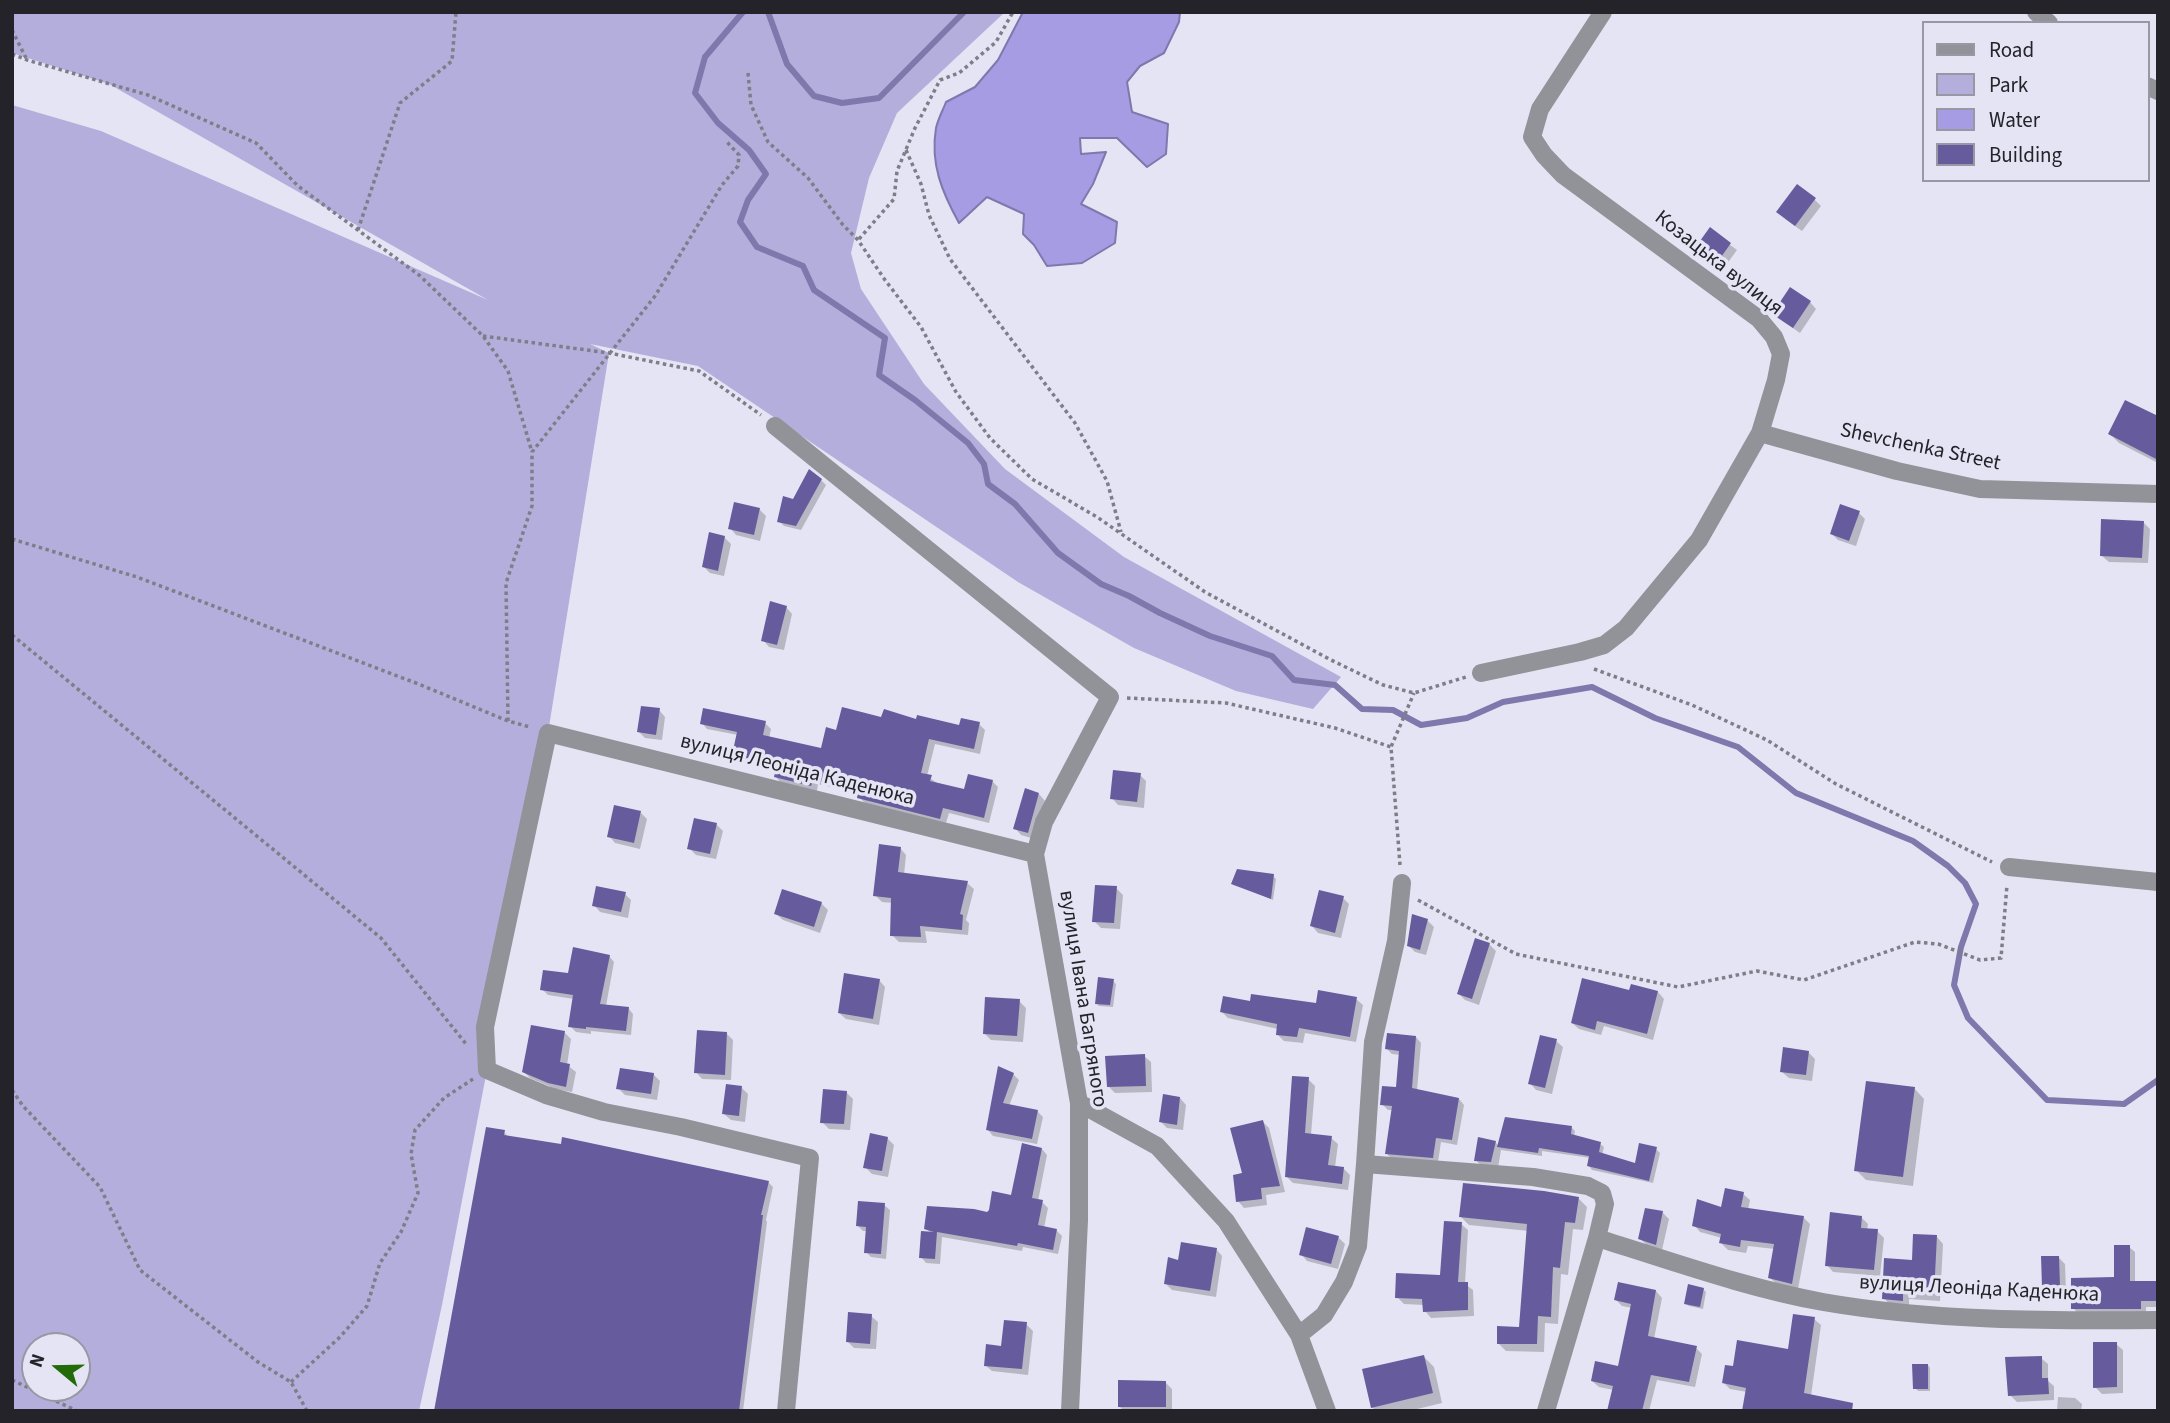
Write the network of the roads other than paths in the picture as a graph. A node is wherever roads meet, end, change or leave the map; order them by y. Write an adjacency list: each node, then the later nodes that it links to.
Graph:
1 (1603, 12): 3 (street, Козацька вулиця)
2 (775, 426): 6 (street, вулиця Івана Багряного)
3 (1760, 433): 4 (street, Shevchenka Street); 5 (street, Козацька вулиця)
4 (2158, 494)
5 (1481, 673)
6 (1035, 854): 10 (street, вулиця Івана Багряного); 15 (street, вулиця Леоніда Каденюка)
7 (2009, 867): 8 (street)
8 (2158, 882)
9 (1402, 883): 11 (street)
10 (1079, 1103): 14 (street); 16 (street, вулиця Івана Багряного)
11 (1365, 1164): 12 (street); 14 (street)
12 (1597, 1238): 13 (street, вулиця Леоніда Каденюка); 18 (street)
13 (2158, 1320)
14 (1299, 1335): 17 (street)
15 (786, 1411)
16 (1070, 1411)
17 (1327, 1411)
18 (1546, 1411)

